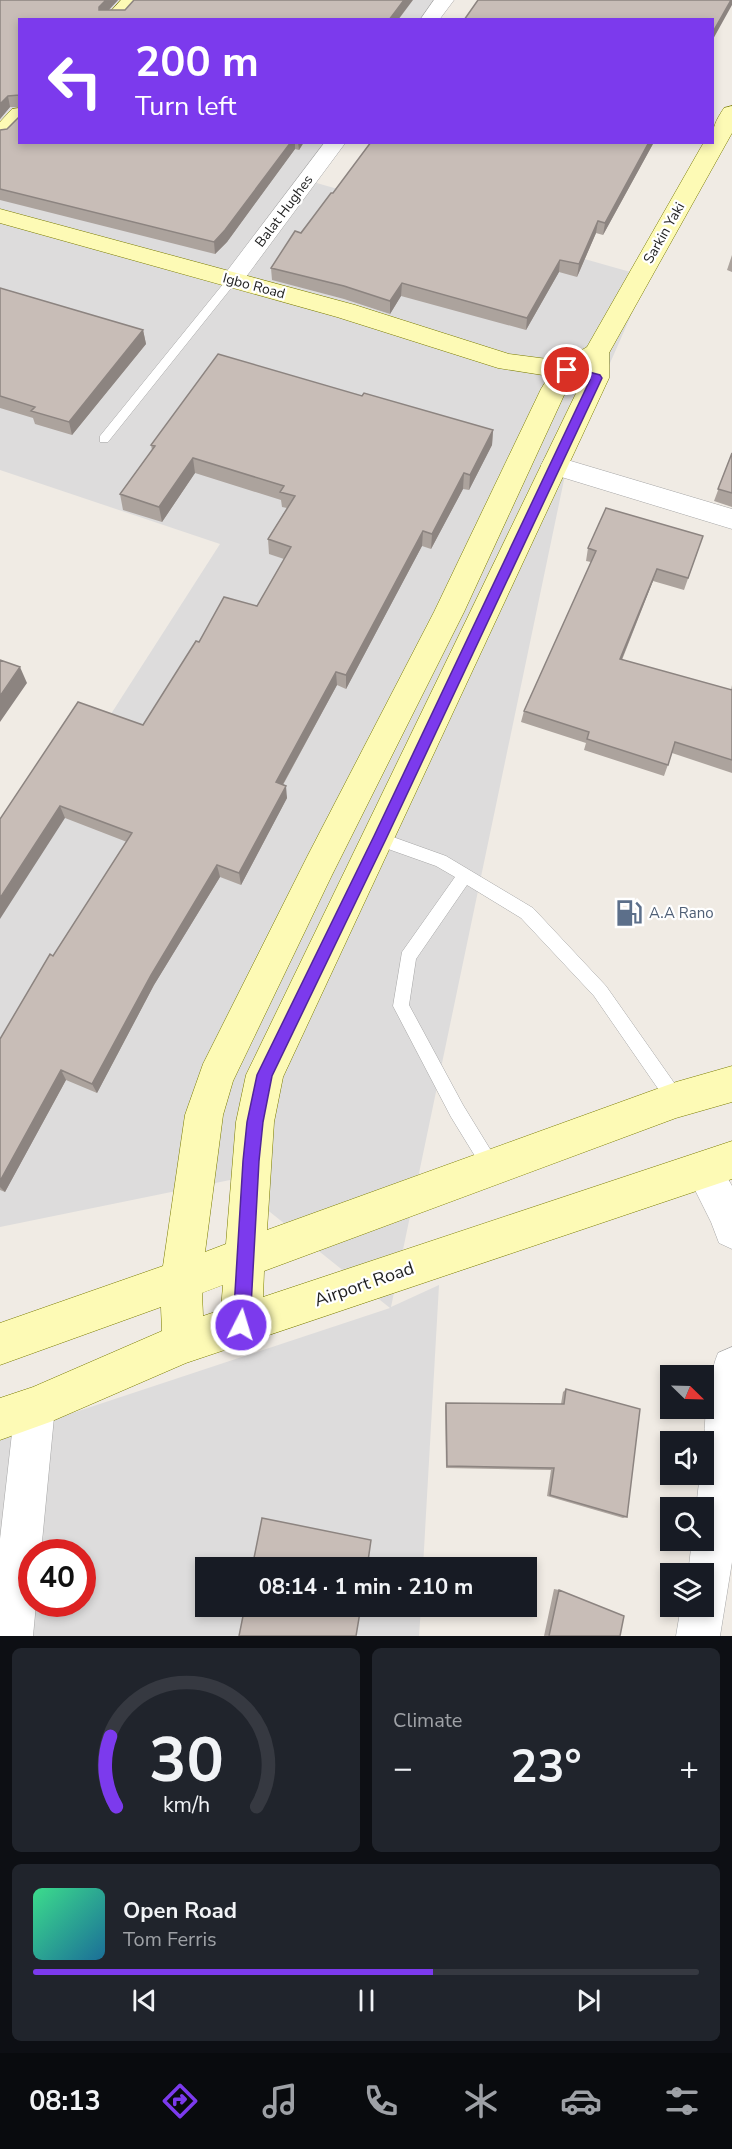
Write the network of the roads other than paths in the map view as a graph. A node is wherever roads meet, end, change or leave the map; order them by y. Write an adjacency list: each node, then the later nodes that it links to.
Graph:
1 (132, 0): 3 (street)
2 (444, 0): 4 (street)
3 (115, 18)
4 (430, 18)
5 (732, 113): 11 (street, Sarkin Yaki)
6 (18, 116): 7 (street)
7 (0, 134)
8 (334, 144): 10 (street, Balat Hughes)
9 (0, 216): 10 (street, Igbo Road)
10 (232, 280): 11 (street, Igbo Road); 12 (lane)
11 (580, 377): 13 (street, Sarkin Yaki); 23 (street)
12 (104, 439)
13 (554, 465): 14 (street); 15 (street, Sarkin Yaki)
14 (732, 519)
15 (380, 839): 16 (lane); 22 (street, Sarkin Yaki)
16 (465, 875): 18 (lane); 20 (lane)
17 (732, 1084): 18 (street)
18 (676, 1100): 20 (street)
19 (718, 1165): 21 (street); 24 (street, Airport Road)
20 (492, 1168): 22 (street)
21 (732, 1230)
22 (247, 1257): 23 (street); 24 (street, Sarkin Yaki)
23 (181, 1280): 25 (street); 26 (street)
24 (241, 1325): 25 (street, Airport Road)
25 (183, 1343): 28 (street, Airport Road)
26 (0, 1344)
27 (732, 1366): 29 (street)
28 (17, 1413): 31 (street)
29 (711, 1563)
30 (701, 1617): 32 (street)
31 (11, 1636)
32 (698, 1636)

